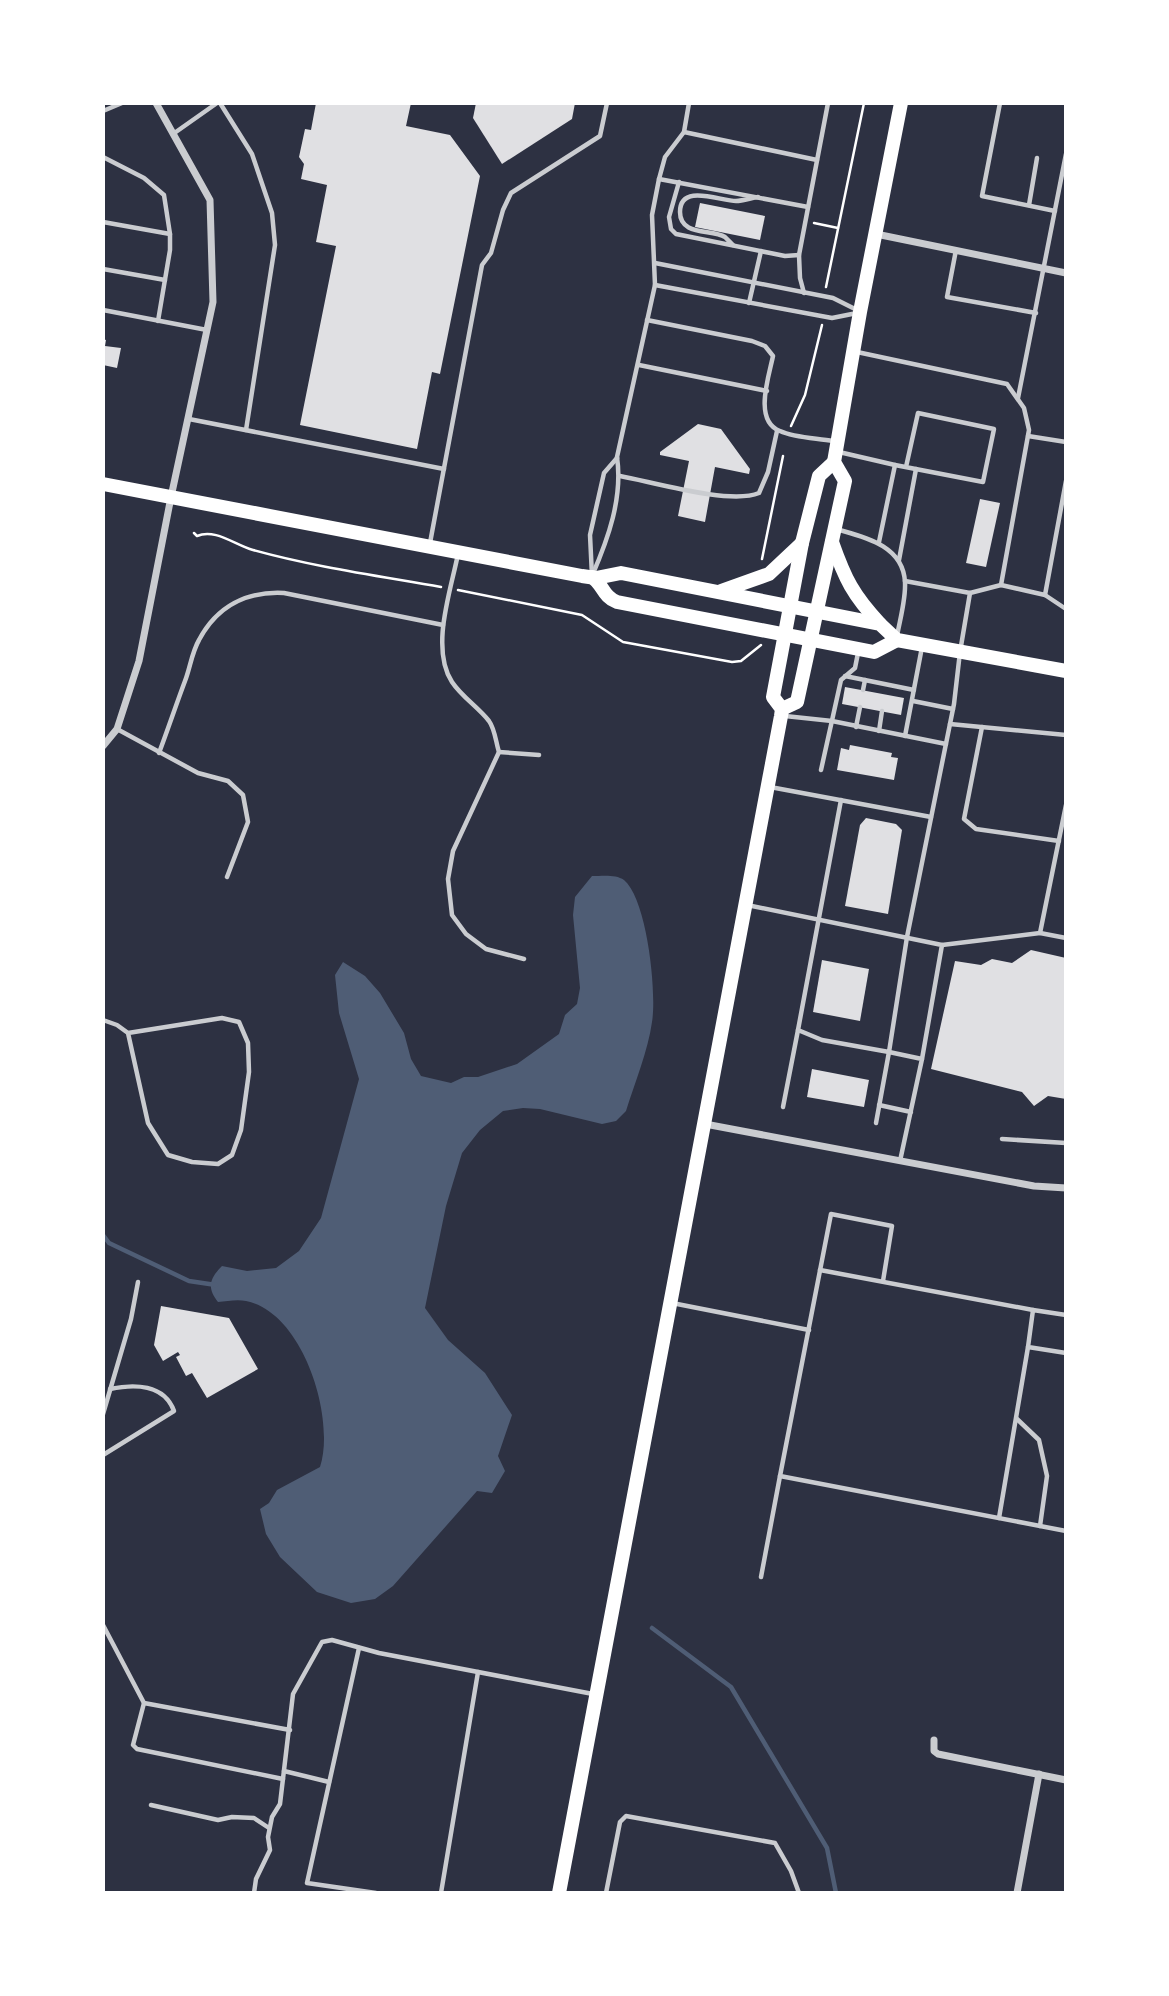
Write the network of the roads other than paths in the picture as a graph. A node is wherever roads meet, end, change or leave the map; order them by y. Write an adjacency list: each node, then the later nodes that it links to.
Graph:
1 (122, 103): 9 (lane)
2 (156, 103): 11 (street)
3 (219, 103): 11 (lane); 49 (lane)
4 (607, 103): 57 (lane)
5 (689, 103): 10 (lane)
6 (828, 103): 15 (lane)
7 (901, 103): 24 (main road)
8 (1000, 103): 19 (lane)
9 (103, 111)
10 (684, 132): 15 (lane); 16 (lane)
11 (173, 134): 43 (street)
12 (1066, 154): 21 (lane)
13 (103, 157): 23 (lane)
14 (1037, 158): 19 (lane)
15 (817, 160): 20 (lane)
16 (659, 179): 17 (lane); 29 (lane)
17 (679, 182): 18 (lane); 25 (lane)
18 (758, 197): 20 (lane); 25 (lane)
19 (1029, 205): 21 (lane)
20 (808, 207): 28 (lane)
21 (1055, 211): 30 (lane)
22 (103, 222): 23 (lane)
23 (170, 234): 33 (lane)
24 (875, 234): 26 (street); 39 (main road)
25 (733, 245): 27 (lane)
26 (956, 250): 30 (street); 40 (lane)
27 (761, 251): 28 (lane); 34 (lane)
28 (799, 255): 36 (lane)
29 (655, 263): 34 (lane); 35 (lane)
30 (1044, 268): 32 (street); 40 (lane)
31 (103, 269): 33 (lane)
32 (1066, 273)
33 (165, 280): 42 (lane)
34 (753, 284): 36 (lane); 37 (lane)
35 (655, 285): 37 (lane); 41 (lane)
36 (804, 293): 39 (lane)
37 (749, 303): 39 (lane)
38 (103, 310): 42 (lane)
39 (860, 312): 44 (main road)
40 (1036, 313): 47 (lane)
41 (648, 320): 45 (lane); 46 (lane)
42 (158, 321): 43 (lane)
43 (207, 330): 48 (street)
44 (855, 351): 47 (lane); 53 (main road)
45 (639, 365): 46 (lane); 54 (lane)
46 (766, 391): 50 (lane)
47 (1018, 399): 51 (lane)
48 (188, 418): 49 (lane); 62 (street)
49 (247, 430): 57 (lane)
50 (778, 431): 53 (lane); 59 (lane)
51 (1028, 436): 52 (lane); 71 (lane)
52 (1066, 443)
53 (836, 451): 55 (lane); 63 (main road); 65 (main road)
54 (617, 457): 59 (lane); 69 (lane)
55 (895, 465): 56 (lane); 64 (lane)
56 (906, 467): 58 (lane); 58 (lane)
57 (445, 469): 66 (lane)
58 (916, 469): 68 (lane)
59 (620, 475): 69 (lane)
60 (1066, 481): 74 (lane)
61 (103, 484): 62 (main road)
62 (171, 497): 66 (main road); 102 (street)
63 (834, 535): 64 (lane); 77 (main road); 78 (main road)
64 (879, 542): 68 (lane)
65 (802, 543): 72 (main road); 75 (main road)
66 (429, 547): 67 (main road)
67 (458, 553): 69 (main road); 79 (lane)
68 (899, 561): 70 (lane)
69 (592, 577): 72 (main road); 80 (main road)
70 (905, 581): 73 (lane); 82 (lane)
71 (1001, 585): 73 (lane); 74 (lane)
72 (718, 592): 75 (main road)
73 (970, 593): 85 (lane)
74 (1045, 595): 76 (lane)
75 (791, 607): 77 (main road); 80 (main road)
76 (1066, 609)
77 (817, 611): 78 (main road); 81 (main road)
78 (880, 624): 82 (main road)
79 (443, 625): 108 (lane); 109 (lane)
80 (785, 635): 81 (main road); 97 (main road)
81 (811, 640): 84 (main road); 97 (main road)
82 (897, 640): 83 (main road); 84 (main road)
83 (922, 645): 85 (main road); 91 (lane)
84 (859, 649): 87 (lane)
85 (960, 652): 86 (main road); 95 (lane)
86 (1066, 671)
87 (845, 677): 88 (lane); 98 (lane)
88 (865, 680): 89 (lane); 90 (lane)
89 (887, 685): 91 (lane); 92 (lane)
90 (863, 690)
91 (915, 690): 93 (lane)
92 (885, 694)
93 (913, 701): 95 (lane); 105 (lane)
94 (860, 707): 100 (lane)
95 (953, 709): 99 (lane)
96 (882, 711): 103 (lane)
97 (782, 713): 98 (lane); 112 (main road)
98 (832, 722): 100 (lane); 111 (lane)
99 (950, 724): 101 (lane); 106 (lane)
100 (856, 727): 103 (lane)
101 (982, 727): 104 (lane); 116 (lane)
102 (117, 729): 107 (street); 109 (lane)
103 (879, 731): 105 (lane)
104 (1066, 735)
105 (905, 736): 106 (lane)
106 (946, 744): 115 (lane)
107 (103, 746)
108 (499, 752): 110 (lane); 124 (lane)
109 (159, 753): 117 (lane)
110 (539, 755)
111 (821, 770)
112 (768, 787): 113 (lane); 118 (main road)
113 (841, 800): 115 (lane); 119 (lane)
114 (1066, 804): 116 (lane)
115 (931, 817): 121 (lane)
116 (1059, 841): 120 (lane)
117 (227, 877)
118 (746, 905): 119 (lane); 134 (main road)
119 (819, 920): 121 (lane); 126 (lane)
120 (1040, 933): 122 (lane); 123 (lane)
121 (907, 937): 123 (lane); 128 (lane)
122 (1066, 938)
123 (942, 945): 129 (lane)
124 (524, 959)
125 (103, 1020): 127 (lane)
126 (798, 1030): 128 (lane); 131 (lane)
127 (128, 1033): 127 (lane)
128 (889, 1052): 129 (lane); 130 (lane)
129 (922, 1059): 132 (lane)
130 (879, 1105): 132 (lane); 133 (lane)
131 (783, 1107)
132 (911, 1112): 137 (lane)
133 (876, 1123)
134 (705, 1124): 137 (street); 142 (main road)
135 (1002, 1139): 136 (lane)
136 (1066, 1143)
137 (900, 1162): 138 (street)
138 (1066, 1188)
139 (820, 1270): 140 (lane); 140 (lane); 145 (lane)
140 (883, 1281): 143 (lane)
141 (138, 1282): 148 (lane)
142 (671, 1303): 145 (lane); 160 (main road)
143 (1032, 1310): 144 (lane); 146 (lane)
144 (1066, 1315)
145 (809, 1329): 152 (lane)
146 (1028, 1347): 147 (lane); 150 (lane)
147 (1066, 1353)
148 (110, 1389): 149 (lane); 151 (lane)
149 (103, 1414)
150 (1016, 1418): 153 (lane); 154 (lane)
151 (103, 1455)
152 (780, 1476): 153 (lane); 156 (lane)
153 (999, 1518): 154 (lane)
154 (1041, 1526): 155 (lane)
155 (1066, 1531)
156 (761, 1577)
157 (103, 1625): 161 (lane)
158 (359, 1648): 159 (lane); 162 (lane); 168 (lane)
159 (478, 1672): 160 (lane); 173 (lane)
160 (597, 1694): 174 (main road)
161 (144, 1703): 162 (lane); 166 (lane)
162 (290, 1730): 164 (lane)
163 (934, 1740): 165 (street)
164 (284, 1770): 166 (lane); 168 (lane)
165 (1039, 1774): 167 (street); 177 (street)
166 (283, 1779): 170 (lane)
167 (1066, 1780)
168 (329, 1783): 172 (lane)
169 (151, 1805): 170 (lane)
170 (269, 1828): 171 (lane)
171 (254, 1893)
172 (376, 1893)
173 (441, 1893)
174 (559, 1893)
175 (606, 1893): 176 (lane)
176 (799, 1893)
177 (1017, 1893)

